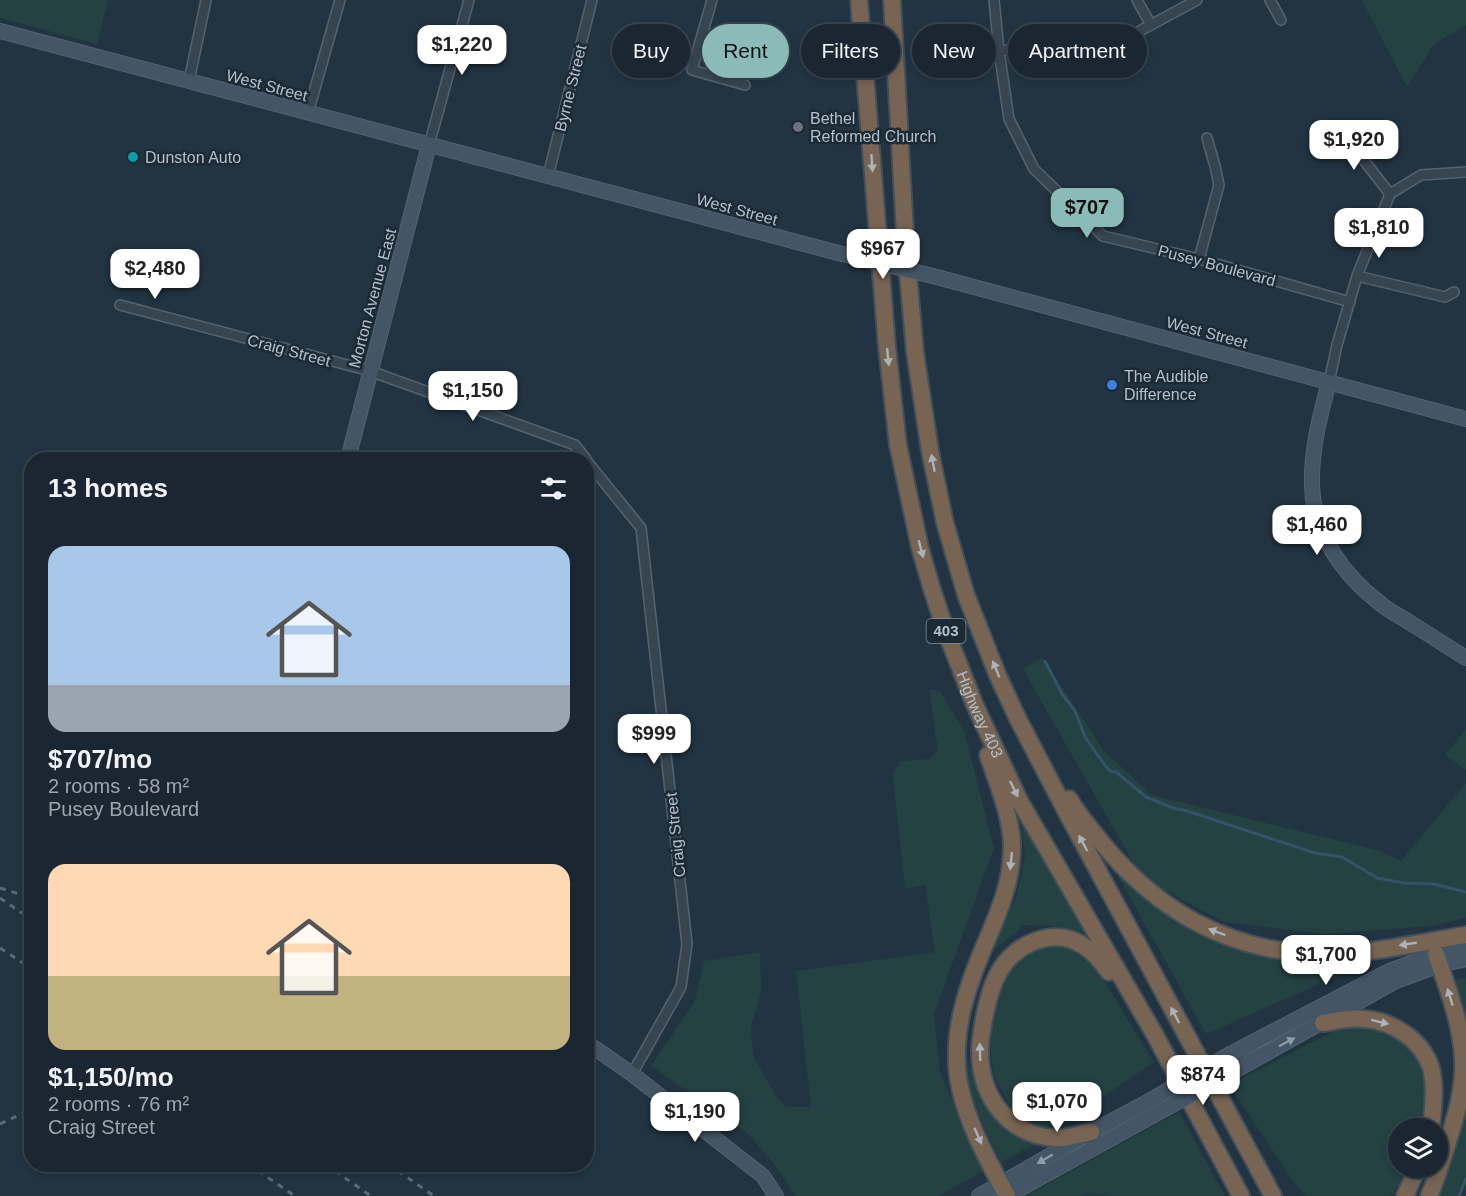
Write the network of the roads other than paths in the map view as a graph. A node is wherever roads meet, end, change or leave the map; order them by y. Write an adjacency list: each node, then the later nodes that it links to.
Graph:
1 (206, 0): 16 (street)
2 (340, 0): 18 (street)
3 (469, 0): 21 (street)
4 (592, 0): 23 (street, Byrne Street)
5 (712, 0): 17 (street)
6 (860, 0): 37 (highway, Highway 403 / 403, one-way to 37)
7 (892, 0): 38 (highway, Highway 403 / 403, one-way to 7)
8 (994, 0): 15 (street, Pusey Boulevard)
9 (1137, 0): 13 (street)
10 (1197, 0): 13 (street)
11 (1270, 0): 12 (street)
12 (1281, 20)
13 (1151, 26): 15 (street)
14 (0, 32): 16 (main road, West Street)
15 (999, 51): 25 (street, Pusey Boulevard)
16 (189, 81): 18 (main road, West Street)
17 (745, 85)
18 (308, 113): 21 (main road, West Street)
19 (1341, 131): 24 (street)
20 (1207, 138): 25 (street)
21 (429, 145): 23 (main road, West Street); 30 (main road, Morton Avenue East)
22 (1466, 172): 24 (street)
23 (548, 176): 31 (main road, West Street, bridge)
24 (1390, 194): 26 (street)
25 (1199, 259): 28 (street, Pusey Boulevard)
26 (1358, 276): 27 (street); 28 (street)
27 (1454, 292)
28 (1350, 302): 31 (street)
29 (120, 305): 30 (street, Craig Street)
30 (370, 371): 33 (main road, Morton Avenue East); 34 (street, Craig Street)
31 (1329, 382): 32 (main road, West Street); 36 (main road)
32 (1466, 419)
33 (350, 452)
34 (580, 452)
35 (594, 469): 46 (street, Craig Street)
36 (1466, 658)
37 (974, 703): 44 (highway, Highway 403 / 403, one-way to 44); 51 (highway, one-way to 51)
38 (1017, 717): 39 (highway, one-way to 38); 47 (highway, Highway 403 / 403, one-way to 38)
39 (1466, 935)
40 (1466, 946): 42 (main road)
41 (1466, 959): 42 (main road)
42 (1438, 960): 43 (main road); 49 (main road, bridge); 58 (highway, one-way to 42)
43 (1323, 1023): 48 (highway, one-way to 48); 51 (main road, one-way to 43, bridge)
44 (1155, 1035): 49 (highway, one-way to 44); 54 (highway, Highway 403 / 403)
45 (594, 1047): 46 (main road)
46 (632, 1074): 52 (main road)
47 (1218, 1096): 55 (highway, Highway 403 / 403); 56 (highway)
48 (1432, 1118)
49 (1091, 1132): 51 (main road, one-way to 51)
50 (1413, 1178): 57 (highway)
51 (1005, 1192): 53 (main road)
52 (776, 1196)
53 (979, 1196)
54 (1241, 1196)
55 (1273, 1196)
56 (1287, 1196)
57 (1405, 1196)
58 (1429, 1196)

